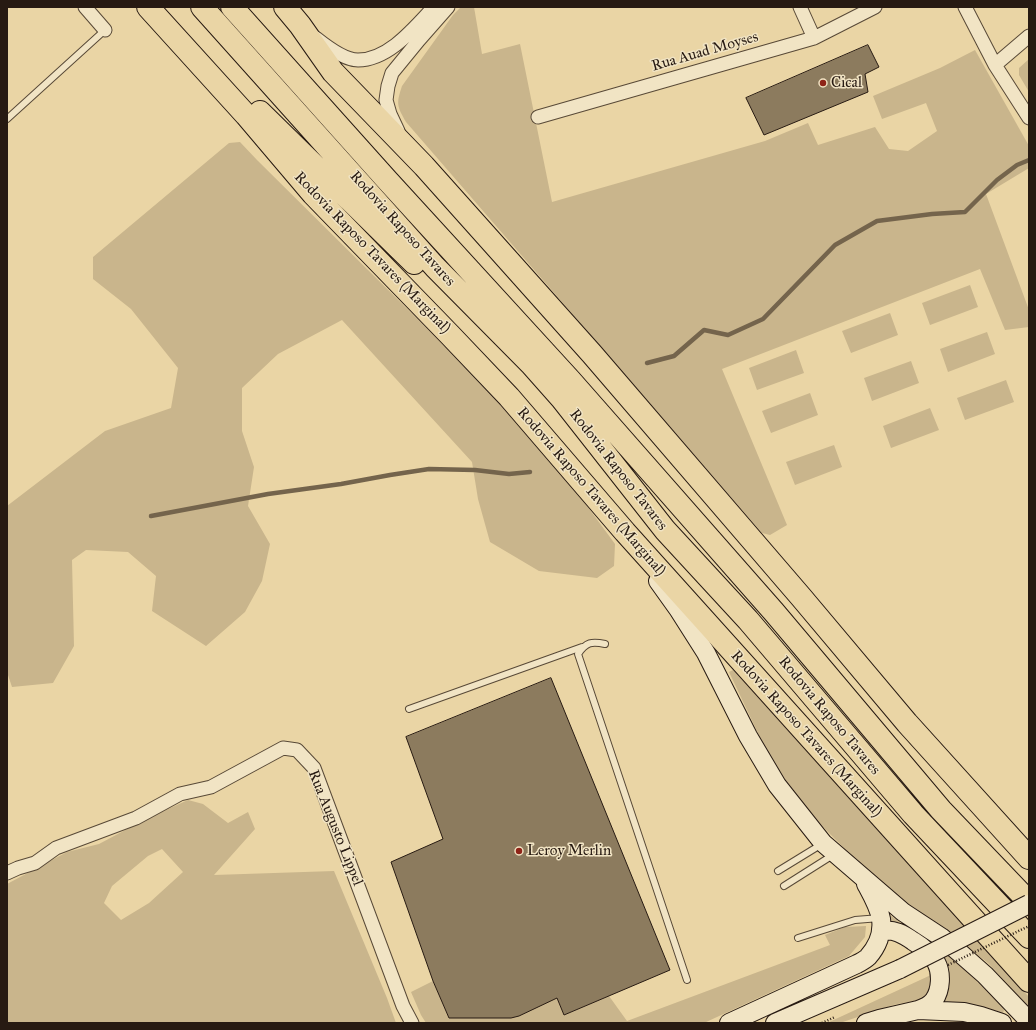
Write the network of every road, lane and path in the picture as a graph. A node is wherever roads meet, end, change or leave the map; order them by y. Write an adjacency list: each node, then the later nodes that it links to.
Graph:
1 (85, 7): 14 (street)
2 (148, 7): 24 (highway, Rodovia Raposo Tavares (Marginal))
3 (154, 7): 23 (highway)
4 (202, 7): 23 (highway, Rodovia Raposo Tavares)
5 (232, 7): 18 (highway, Rodovia Raposo Tavares)
6 (244, 7): 18 (highway)
7 (285, 7): 13 (highway)
8 (434, 7): 13 (street)
9 (448, 7): 22 (street)
10 (800, 7): 16 (street)
11 (875, 7): 16 (street, Rua Auad Moyses)
12 (965, 7): 17 (street)
13 (300, 25): 22 (highway)
14 (105, 30): 20 (lane)
15 (1029, 36): 17 (street)
16 (814, 38): 19 (street, Rua Auad Moyses)
17 (995, 65): 21 (street)
18 (310, 94): 34 (highway, Rodovia Raposo Tavares)
19 (538, 117)
20 (7, 118)
21 (1029, 118)
22 (424, 166): 29 (highway)
23 (562, 399): 37 (highway, Rodovia Raposo Tavares)
24 (625, 532): 28 (main road); 42 (highway, Rodovia Raposo Tavares (Marginal))
25 (605, 644): 26 (lane)
26 (582, 647): 27 (lane); 41 (lane)
27 (409, 709)
28 (829, 849): 30 (lane); 32 (main road); 33 (lane)
29 (1029, 858)
30 (778, 871)
31 (7, 874): 43 (street, Rua Augusto Lippel)
32 (863, 878): 35 (main road); 45 (main road)
33 (784, 886)
34 (1029, 903): 40 (main road, bridge)
35 (882, 924): 38 (lane); 44 (main road); 48 (main road)
36 (1029, 926): 39 (path, bridge)
37 (1029, 937)
38 (798, 938)
39 (947, 965)
40 (895, 971): 49 (main road); 50 (main road)
41 (687, 980)
42 (1029, 981)
43 (403, 1006): 46 (street, Rua Augusto Lippel); 47 (street, Rua Augusto Lippel)
44 (918, 1010): 51 (main road); 52 (main road)
45 (1029, 1021)
46 (406, 1023)
47 (413, 1023)
48 (729, 1023)
49 (775, 1023)
50 (808, 1023)
51 (866, 1023)
52 (1002, 1023)

